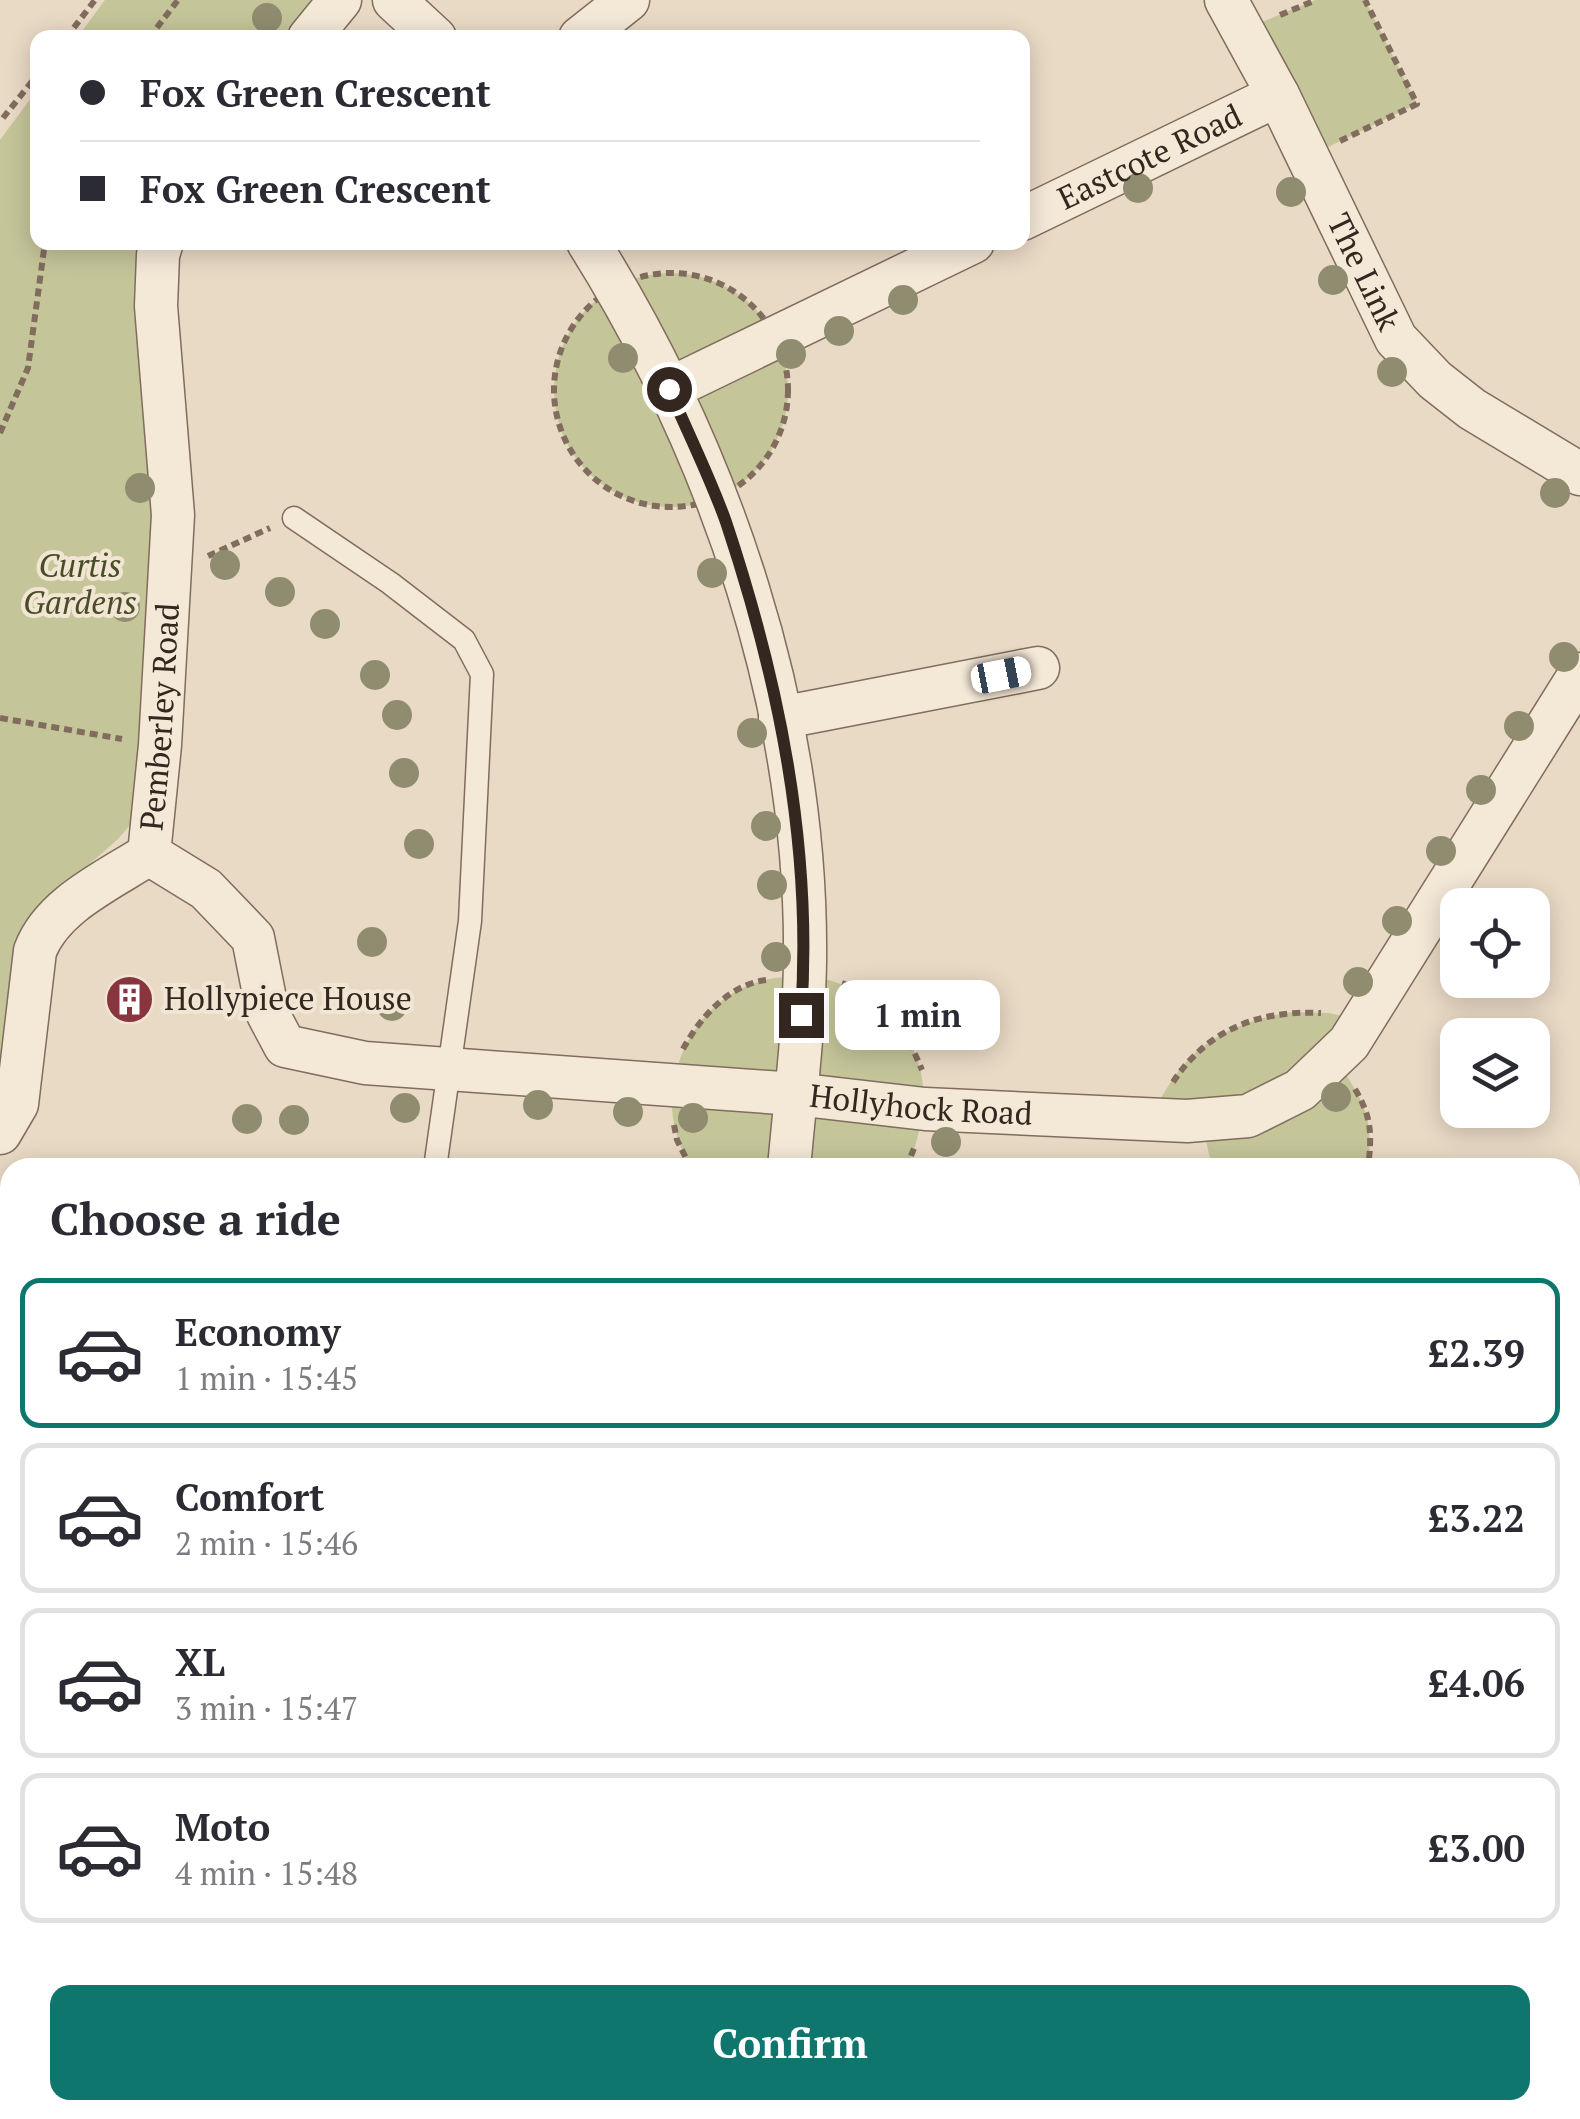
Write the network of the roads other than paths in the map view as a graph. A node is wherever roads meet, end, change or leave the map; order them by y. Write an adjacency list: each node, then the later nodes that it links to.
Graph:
1 (340, 0): 5 (street)
2 (394, 0): 6 (street)
3 (628, 0): 7 (street)
4 (1226, 0): 8 (street, The Link)
5 (316, 30)
6 (426, 30)
7 (590, 30)
8 (1278, 95): 9 (street, Eastcote Road); 14 (street, The Link)
9 (1030, 214)
10 (160, 250): 19 (street, Pemberley Road)
11 (593, 250): 13 (street)
12 (956, 250): 13 (street)
13 (669, 389): 18 (street)
14 (1580, 474)
15 (294, 518): 20 (lane)
16 (1038, 668): 18 (street)
17 (1580, 674): 21 (street, Hollyhock Road)
18 (780, 718): 21 (street)
19 (148, 854): 20 (street, Hollyhock Road); 22 (street, Pemberley Road)
20 (447, 1069): 21 (street, Hollyhock Road); 23 (lane)
21 (796, 1094): 24 (street)
22 (0, 1133)
23 (436, 1158)
24 (790, 1158)

